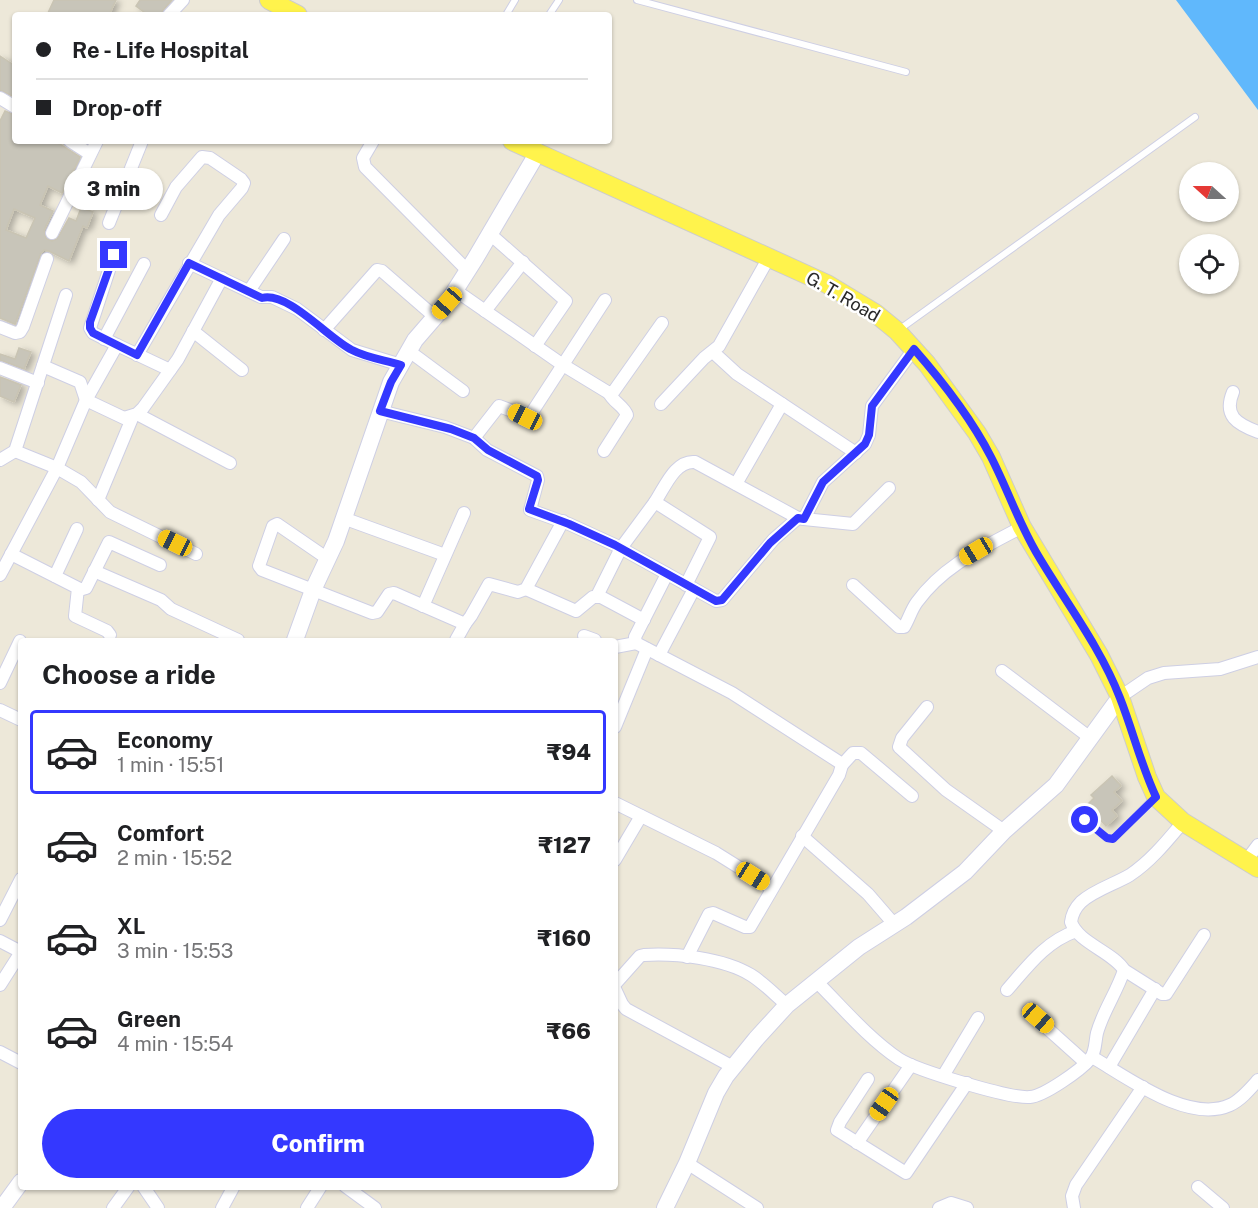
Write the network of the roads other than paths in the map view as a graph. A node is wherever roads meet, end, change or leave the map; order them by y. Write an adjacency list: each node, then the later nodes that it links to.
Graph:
1 (183, 0): 4 (street)
2 (269, 0): 5 (main road)
3 (637, 0): 6 (lane)
4 (172, 12)
5 (292, 12)
6 (906, 72)
7 (1195, 117): 38 (lane)
8 (75, 144): 14 (street)
9 (95, 144): 14 (street)
10 (141, 144): 16 (street)
11 (371, 144): 26 (street)
12 (519, 144): 13 (main road, G. T. Road)
13 (538, 152): 18 (street); 22 (main road, G. T. Road)
14 (90, 154): 17 (street)
15 (161, 215): 24 (street)
16 (109, 223)
17 (52, 233)
18 (490, 234): 23 (street); 26 (street)
19 (284, 239): 29 (street)
20 (114, 255): 39 (street)
21 (47, 259): 35 (street)
22 (768, 259): 38 (main road, G. T. Road); 43 (street)
23 (523, 262): 32 (street); 41 (street)
24 (189, 263): 27 (street); 44 (street)
25 (144, 264): 39 (street)
26 (468, 271): 28 (street)
27 (222, 278): 29 (street); 37 (street)
28 (455, 290): 32 (street); 33 (street)
29 (249, 291): 36 (street)
30 (66, 295): 47 (street)
31 (604, 300): 46 (street)
32 (485, 311): 41 (street)
33 (435, 317): 36 (street); 45 (street)
34 (662, 323): 54 (street)
35 (0, 327)
36 (324, 330): 45 (street)
37 (193, 331): 49 (street); 50 (street)
38 (897, 331): 42 (main road, G. T. Road)
39 (104, 339): 40 (street)
40 (117, 345): 44 (street); 55 (street)
41 (535, 346): 46 (street)
42 (914, 349): 64 (street); 76 (main road, G. T. Road)
43 (713, 352): 56 (street); 57 (street)
44 (137, 355): 49 (street)
45 (405, 358): 52 (street); 58 (street)
46 (563, 365): 54 (street); 61 (street)
47 (44, 366): 51 (street); 55 (street)
48 (0, 368): 51 (street)
49 (170, 370): 59 (street)
50 (242, 370)
51 (38, 383): 62 (street)
52 (463, 391)
53 (1233, 392): 60 (street)
54 (609, 393): 63 (street)
55 (86, 400): 59 (street); 67 (street)
56 (662, 404)
57 (782, 404): 64 (street); 68 (street)
58 (380, 411): 61 (street); 73 (street)
59 (135, 415): 66 (street); 70 (street)
60 (1258, 432)
61 (474, 438): 75 (street)
62 (15, 450): 65 (street); 67 (street)
63 (604, 452)
64 (856, 453): 74 (street)
65 (0, 460)
66 (230, 463)
67 (57, 468): 70 (street); 80 (street)
68 (736, 484): 71 (street); 74 (street)
69 (889, 488): 74 (street)
70 (98, 500): 79 (street)
71 (655, 502): 78 (street); 89 (street)
72 (464, 513): 81 (street)
73 (343, 518): 81 (street); 82 (street)
74 (801, 519): 89 (street)
75 (563, 521): 78 (street); 90 (street)
76 (1022, 527): 88 (street); 109 (main road, G. T. Road)
77 (76, 530): 87 (street)
78 (621, 548): 85 (street); 93 (street)
79 (196, 554)
80 (11, 555): 86 (street); 87 (street)
81 (445, 555): 94 (street)
82 (328, 559): 92 (street); 92 (street)
83 (160, 565): 84 (street)
84 (94, 572): 91 (street); 98 (street)
85 (667, 574): 89 (street); 95 (street)
86 (0, 575)
87 (55, 576): 91 (street)
88 (853, 585)
89 (690, 587): 105 (street)
90 (525, 589): 93 (street); 96 (street)
91 (79, 590): 97 (street)
92 (313, 590): 94 (street); 99 (street)
93 (597, 596): 95 (street)
94 (423, 606): 96 (street)
95 (644, 620): 101 (street)
96 (465, 624): 100 (street)
97 (110, 638)
98 (234, 638)
99 (296, 638)
100 (457, 638)
101 (636, 643): 103 (street); 104 (street)
102 (18, 645): 108 (street)
103 (647, 649): 105 (street); 113 (street)
104 (618, 651)
105 (659, 655): 115 (street)
106 (1258, 657): 109 (street)
107 (1002, 671): 114 (street)
108 (0, 683)
109 (1120, 697): 114 (street); 117 (main road, G. T. Road)
110 (927, 707): 122 (street)
111 (0, 710): 112 (street)
112 (18, 719)
113 (618, 720)
114 (1089, 737): 122 (street)
115 (842, 765): 116 (street); 123 (street)
116 (912, 796)
117 (1156, 797): 120 (lane); 121 (main road, G. T. Road)
118 (618, 804): 119 (street)
119 (641, 816): 125 (street); 128 (street)
120 (1085, 820)
121 (1183, 822): 126 (main road, G. T. Road); 131 (street)
122 (1004, 831): 130 (street)
123 (802, 836): 128 (street); 130 (street)
124 (1258, 845): 126 (street)
125 (618, 855)
126 (1252, 865)
127 (18, 885): 129 (street)
128 (772, 888): 136 (street)
129 (0, 920)
130 (894, 924): 138 (street)
131 (1076, 931): 137 (street); 142 (street)
132 (1204, 935): 141 (street)
133 (0, 941): 134 (street)
134 (18, 950)
135 (18, 957): 140 (street)
136 (687, 957): 139 (street); 144 (street)
137 (1124, 970): 141 (street); 148 (street)
138 (816, 981): 144 (street); 150 (street)
139 (618, 982)
140 (0, 985)
141 (1155, 989): 152 (street)
142 (1007, 990)
143 (618, 995): 151 (street)
144 (787, 1005): 151 (street)
145 (1028, 1011): 148 (street)
146 (978, 1018): 153 (street)
147 (0, 1053): 149 (street)
148 (1089, 1060): 152 (street); 156 (street)
149 (18, 1062)
150 (911, 1065): 153 (street); 158 (street)
151 (733, 1067): 159 (street)
152 (1109, 1067): 157 (street)
153 (943, 1076): 156 (street)
154 (868, 1079): 158 (street)
155 (1258, 1080): 157 (street)
156 (967, 1083): 158 (street)
157 (1143, 1087): 177 (street)
158 (857, 1143)
159 (687, 1163): 173 (street); 174 (street)
160 (18, 1186): 167 (street)
161 (1198, 1187): 178 (street)
162 (126, 1190): 168 (street)
163 (146, 1190): 169 (street)
164 (232, 1190): 170 (street)
165 (319, 1190): 171 (street)
166 (350, 1190): 172 (street)
167 (2, 1208)
168 (113, 1208)
169 (158, 1208)
170 (222, 1208)
171 (308, 1208)
172 (375, 1208)
173 (665, 1208)
174 (757, 1208)
175 (939, 1208): 176 (street)
176 (967, 1208)
177 (1074, 1208)
178 (1223, 1208)

